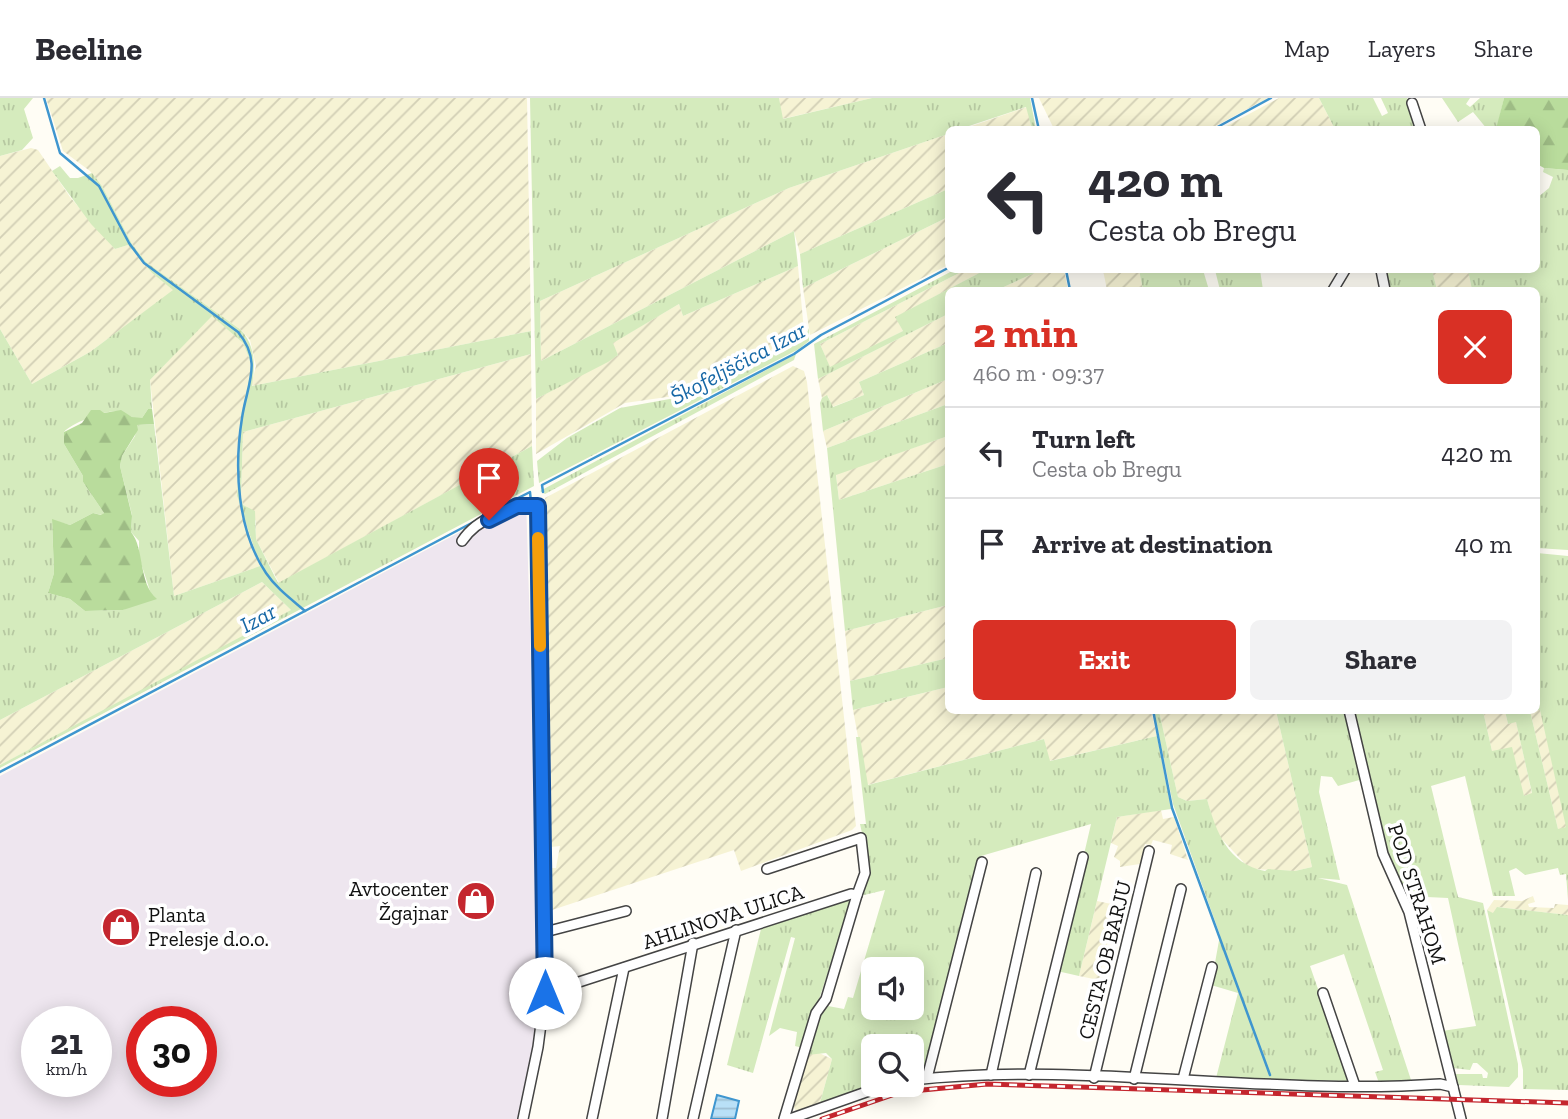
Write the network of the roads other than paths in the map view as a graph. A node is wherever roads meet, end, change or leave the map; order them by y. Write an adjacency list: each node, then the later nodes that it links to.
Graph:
1 (1412, 103): 2 (street)
2 (1419, 126)
3 (462, 541): 14 (street)
4 (1350, 714): 28 (street, POD STRAHOM)
5 (1149, 851): 24 (street, CESTA OB BARJU)
6 (1083, 857): 21 (street)
7 (982, 862): 23 (street)
8 (767, 869): 11 (street)
9 (1037, 873): 20 (street)
10 (1181, 889): 25 (street)
11 (857, 895): 13 (street, AHLINOVA ULICA); 34 (street)
12 (626, 911): 14 (street)
13 (736, 930): 15 (street, AHLINOVA ULICA); 33 (street)
14 (545, 932): 18 (street)
15 (694, 943): 17 (street, AHLINOVA ULICA); 32 (street)
16 (1212, 967): 26 (street)
17 (624, 968): 18 (street, AHLINOVA ULICA); 31 (street)
18 (545, 993): 30 (street)
19 (1323, 993): 27 (street)
20 (991, 1075): 21 (street); 23 (street)
21 (1029, 1075): 24 (street)
22 (924, 1078): 23 (street)
23 (928, 1078)
24 (1094, 1078): 25 (street)
25 (1134, 1079): 26 (street)
26 (1183, 1079): 27 (street)
27 (1355, 1086): 28 (street)
28 (1453, 1087): 36 (street, POD STRAHOM)
29 (861, 1094): 35 (street)
30 (523, 1119)
31 (592, 1119)
32 (662, 1119)
33 (693, 1119)
34 (784, 1119)
35 (790, 1119)
36 (1461, 1119)

